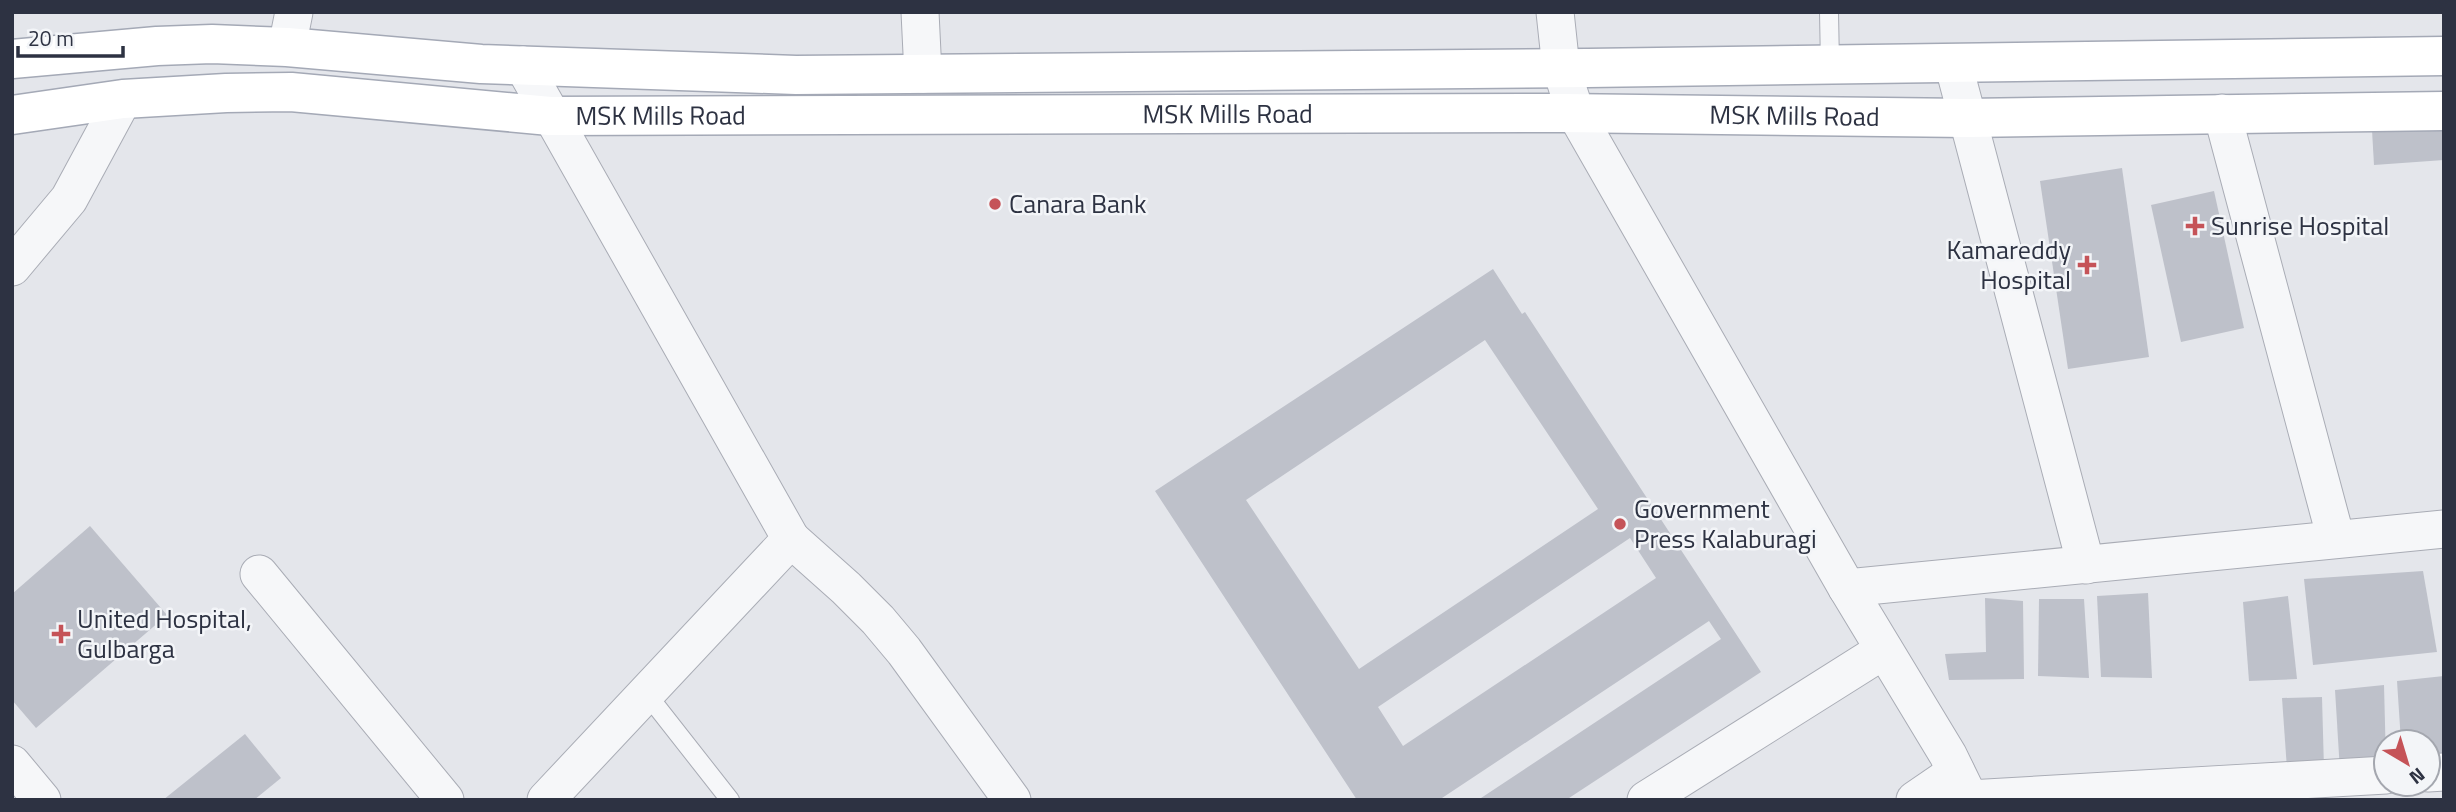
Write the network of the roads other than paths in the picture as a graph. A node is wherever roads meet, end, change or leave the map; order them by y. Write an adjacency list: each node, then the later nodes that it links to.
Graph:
1 (920, 12): 11 (street)
2 (1555, 12): 10 (street)
3 (1829, 12): 9 (lane)
4 (291, 30): 6 (main road, MSK Mills Road); 8 (main road, MSK Mills Road)
5 (2444, 56): 7 (main road, MSK Mills Road)
6 (12, 59)
7 (1953, 63): 9 (main road, MSK Mills Road); 18 (street)
8 (523, 65): 11 (main road, MSK Mills Road); 17 (street)
9 (1830, 65): 10 (main road, MSK Mills Road)
10 (1561, 68): 11 (main road, MSK Mills Road); 15 (street)
11 (923, 74)
12 (123, 99): 16 (main road, MSK Mills Road); 17 (main road, MSK Mills Road); 19 (street)
13 (2444, 111): 14 (main road, MSK Mills Road)
14 (2222, 113): 18 (main road, MSK Mills Road); 22 (street)
15 (1576, 114): 17 (main road, MSK Mills Road); 18 (main road, MSK Mills Road); 25 (street)
16 (12, 115)
17 (550, 116): 21 (street)
18 (1967, 118): 23 (street)
19 (12, 267)
20 (2444, 529): 22 (street)
21 (791, 539): 27 (street); 35 (street)
22 (2336, 540): 23 (street)
23 (2086, 565): 25 (street)
24 (258, 574): 32 (street)
25 (1847, 589): 26 (street)
26 (1884, 650): 30 (street); 36 (street)
27 (646, 693): 33 (street); 34 (lane)
28 (12, 764): 31 (street)
29 (2372, 775): 30 (street)
30 (1965, 790): 37 (street)
31 (42, 800)
32 (445, 800)
33 (546, 800)
34 (730, 800)
35 (1012, 800)
36 (1646, 800)
37 (1915, 800)

